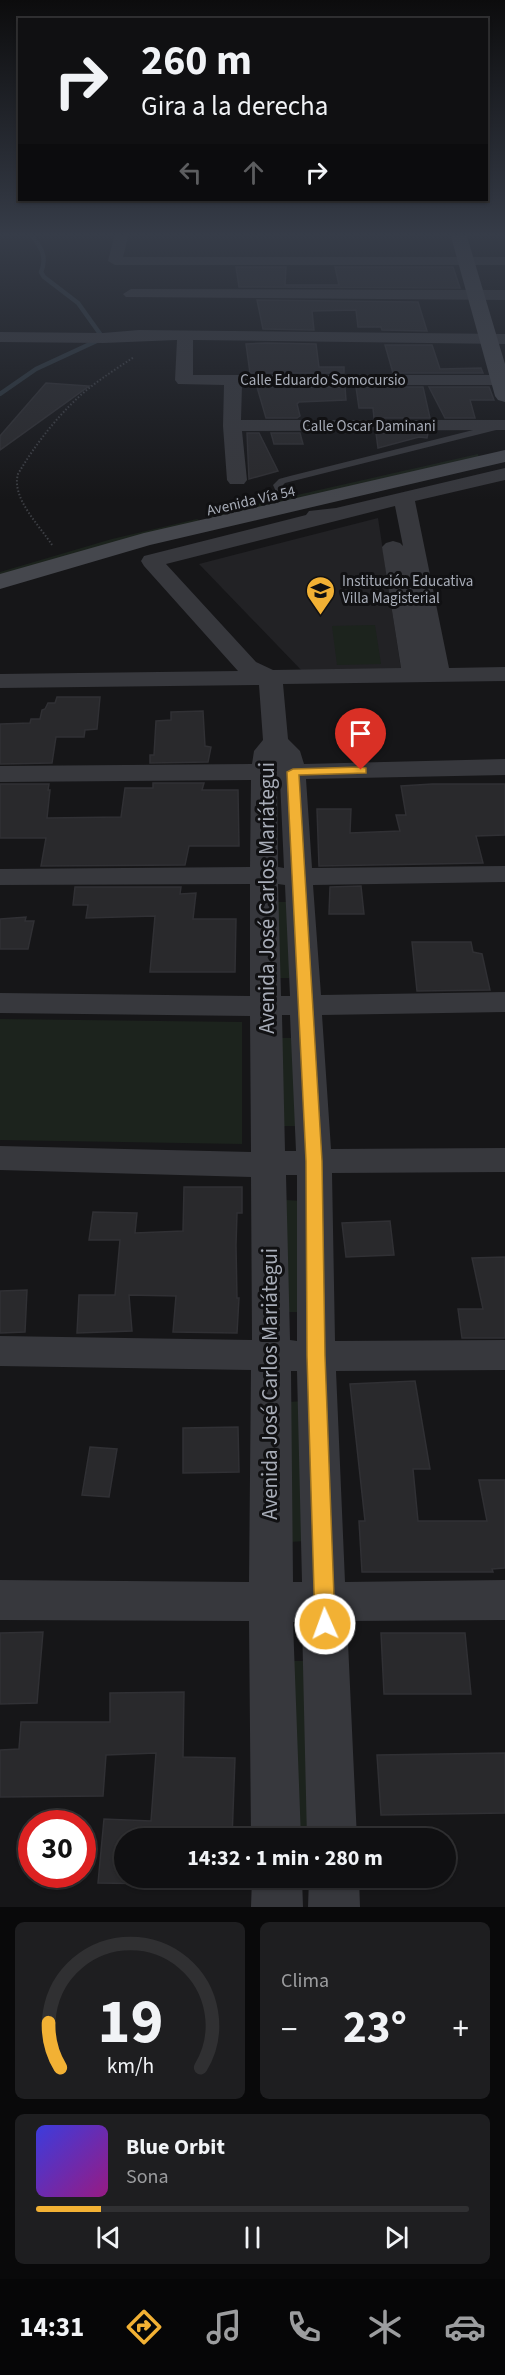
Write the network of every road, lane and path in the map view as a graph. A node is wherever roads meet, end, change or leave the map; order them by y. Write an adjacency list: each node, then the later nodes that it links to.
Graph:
1 (139, 335): 2 (street); 3 (street); 4 (street)
2 (496, 335): 5 (street); 7 (main road)
3 (0, 337)
4 (164, 337): 5 (street); 16 (path)
5 (186, 337): 6 (street, Calle Eduardo Somocursio)
6 (233, 380): 7 (street, Calle Eduardo Somocursio); 8 (street)
7 (504, 386)
8 (232, 426): 9 (street, Calle Oscar Daminani); 12 (street)
9 (504, 432): 13 (main road, Avenida Vía 54)
10 (505, 456): 13 (main road, Avenida Vía 54)
11 (505, 474): 14 (street, Avenida Vía 54)
12 (237, 480)
13 (283, 500): 15 (street, Avenida Vía 54); 16 (main road, Avenida Vía 54); 18 (main road, Avenida Vía 54)
14 (395, 500): 15 (street, Avenida Vía 54); 19 (street); 20 (street)
15 (336, 514): 22 (street)
16 (55, 550): 17 (main road, Avenida Vía 54)
17 (0, 567)
18 (0, 582)
19 (438, 673): 20 (street); 21 (street)
20 (414, 674): 22 (street)
21 (505, 674)
22 (270, 678): 23 (street); 24 (street, Avenida José Carlos Mariátegui)
23 (0, 681)
24 (278, 762): 25 (street); 26 (street); 28 (street, Avenida José Carlos Mariátegui)
25 (505, 767)
26 (0, 774)
27 (505, 874): 28 (street)
28 (280, 876): 29 (street); 32 (street, Avenida José Carlos Mariátegui); 33 (street, Avenida José Carlos Mariátegui)
29 (0, 877)
30 (505, 1002): 32 (street)
31 (0, 1003): 33 (street)
32 (305, 1004): 33 (street); 36 (street, Avenida José Carlos Mariátegui)
33 (266, 1006): 37 (street, Avenida José Carlos Mariátegui)
34 (0, 1158): 37 (street)
35 (505, 1160): 36 (street)
36 (314, 1161): 37 (street); 41 (street, Avenida José Carlos Mariátegui)
37 (268, 1165): 39 (street, Avenida José Carlos Mariátegui)
38 (0, 1352): 39 (street)
39 (271, 1355): 41 (street); 44 (street, Avenida José Carlos Mariátegui)
40 (505, 1355): 41 (street)
41 (316, 1356): 45 (street, Avenida José Carlos Mariátegui)
42 (0, 1600): 44 (street)
43 (505, 1600): 45 (street)
44 (271, 1601): 45 (street); 46 (street, Avenida José Carlos Mariátegui)
45 (325, 1602): 47 (street, Avenida José Carlos Mariátegui)
46 (276, 1828)
47 (332, 1828)
48 (276, 1888): 50 (street)
49 (334, 1888): 51 (street)
50 (277, 1907)
51 (334, 1907)

